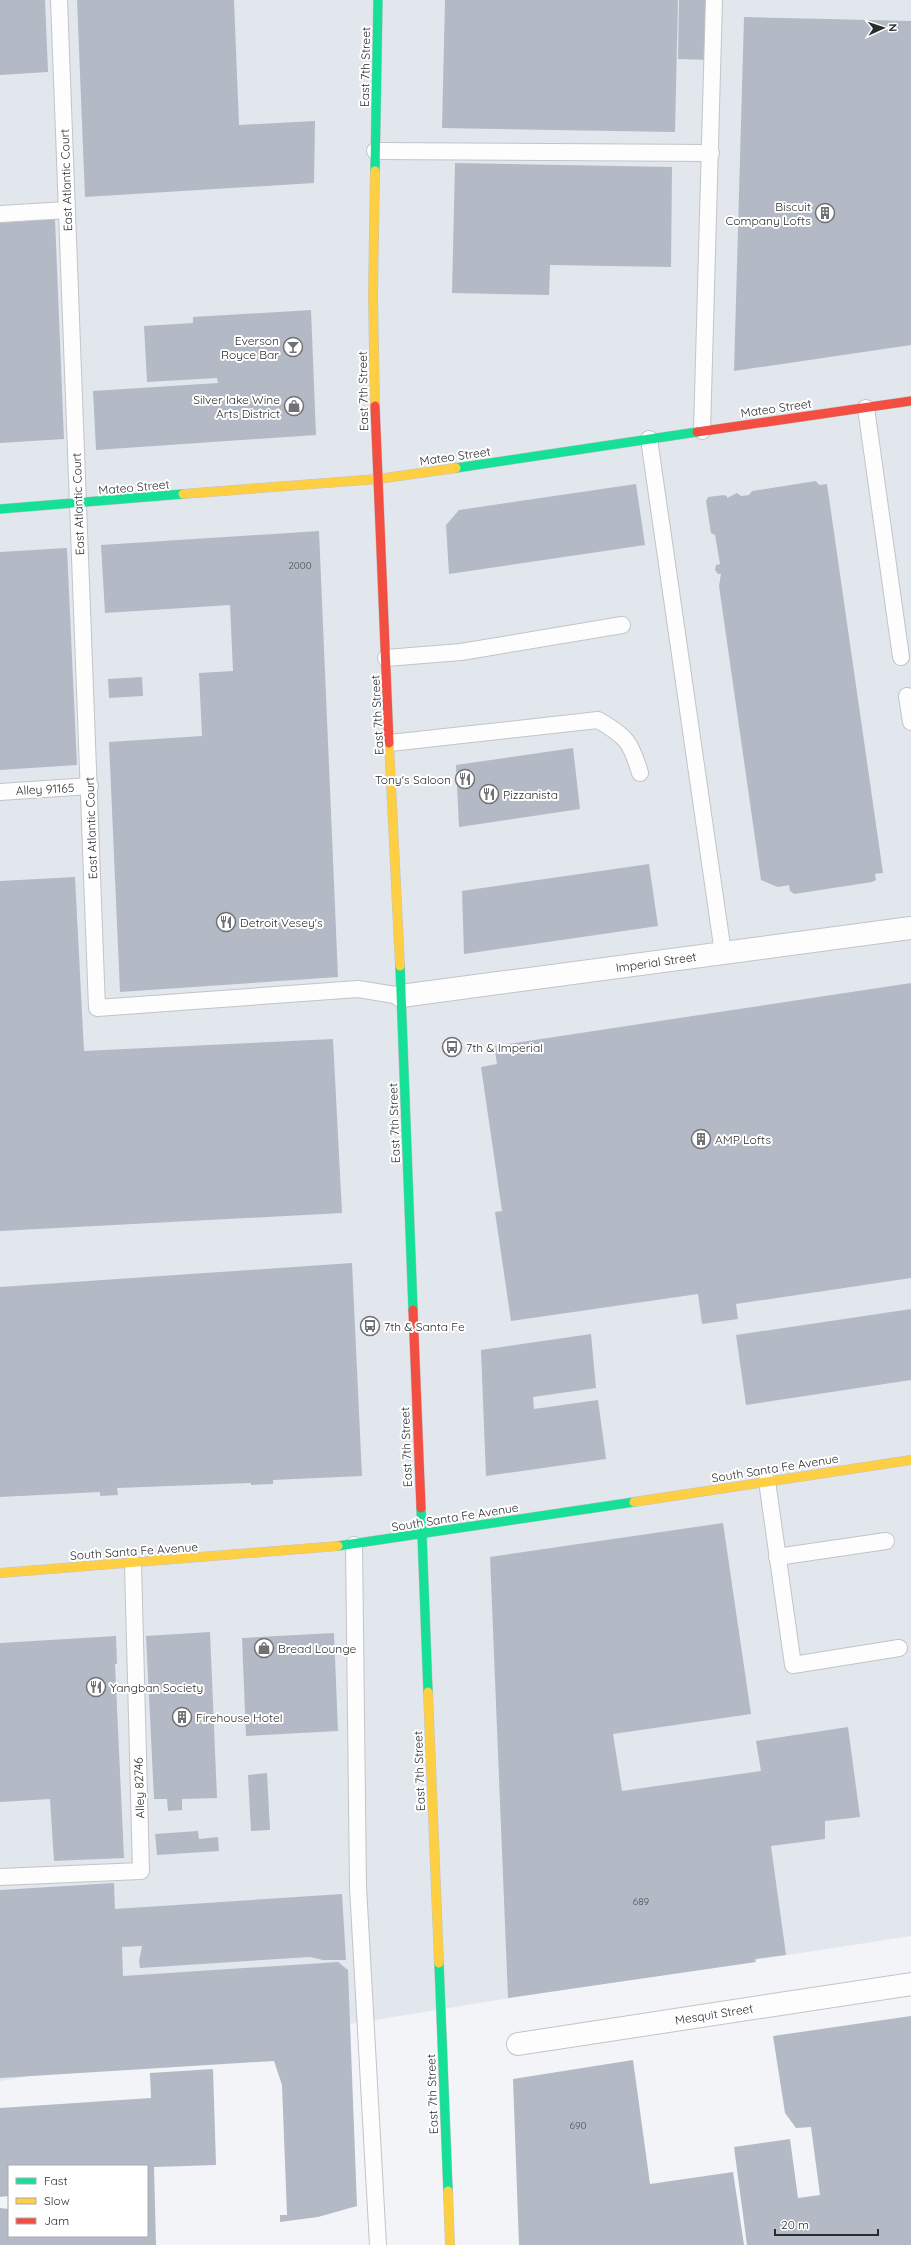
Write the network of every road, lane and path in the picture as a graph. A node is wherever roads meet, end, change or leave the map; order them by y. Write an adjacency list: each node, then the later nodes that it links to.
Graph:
1 (59, 0): 6 (lane, East Atlantic Court)
2 (378, 0): 4 (main road, East 7th Street)
3 (714, 0): 5 (lane)
4 (375, 151): 5 (lane); 12 (main road, East 7th Street)
5 (711, 153): 10 (lane)
6 (67, 210): 7 (lane); 13 (lane, East Atlantic Court)
7 (0, 214)
8 (911, 401): 9 (main road, Mateo Street)
9 (866, 408): 10 (main road, Mateo Street); 16 (lane)
10 (702, 431): 11 (main road, Mateo Street)
11 (649, 439): 12 (main road, Mateo Street); 25 (lane)
12 (378, 479): 13 (main road, Mateo Street); 17 (main road, East 7th Street)
13 (78, 504): 14 (main road, Mateo Street); 22 (lane, East Atlantic Court)
14 (0, 509)
15 (622, 625): 17 (lane)
16 (901, 657)
17 (386, 658): 20 (main road, East 7th Street)
18 (907, 696): 19 (lane)
19 (911, 722)
20 (390, 743): 21 (lane); 26 (main road, East 7th Street)
21 (640, 773)
22 (90, 786): 23 (lane, Alley 91165); 26 (lane, East Atlantic Court)
23 (0, 792)
24 (911, 928): 25 (street, Imperial Street)
25 (723, 953): 26 (street, Imperial Street)
26 (401, 996): 29 (main road, East 7th Street)
27 (911, 1460): 28 (main road, South Santa Fe Avenue)
28 (767, 1481): 29 (main road, South Santa Fe Avenue); 32 (lane)
29 (422, 1534): 31 (main road, South Santa Fe Avenue); 40 (main road, East 7th Street)
30 (886, 1541): 32 (lane)
31 (354, 1545): 33 (main road, South Santa Fe Avenue); 39 (lane)
32 (778, 1557): 35 (lane)
33 (133, 1564): 34 (main road, South Santa Fe Avenue); 36 (lane, Alley 82746)
34 (0, 1573)
35 (899, 1648)
36 (0, 1876)
37 (911, 1984): 38 (street, Mesquit Street)
38 (518, 2044)
39 (378, 2245)
40 (450, 2245)

